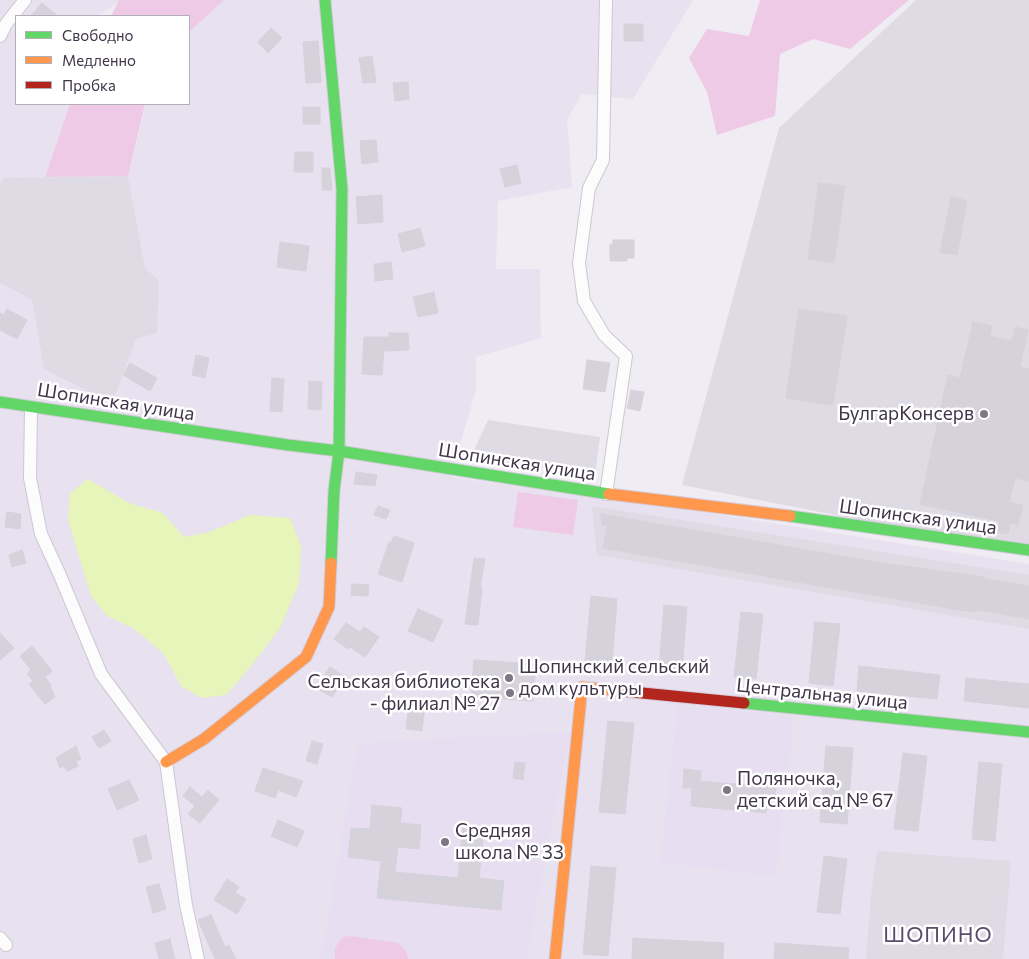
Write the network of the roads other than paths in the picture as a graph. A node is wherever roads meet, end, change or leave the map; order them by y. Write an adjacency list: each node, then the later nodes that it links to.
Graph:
1 (25, 0): 4 (street)
2 (325, 0): 7 (street)
3 (606, 0): 8 (street)
4 (0, 36)
5 (0, 402): 6 (street, Шопинская улица)
6 (31, 407): 7 (street, Шопинская улица); 11 (street)
7 (339, 451): 8 (street, Шопинская улица); 11 (street)
8 (606, 494): 9 (street, Шопинская улица)
9 (1029, 550)
10 (1029, 732): 13 (street, Центральная улица)
11 (166, 762): 12 (street)
12 (198, 959)
13 (555, 959)

